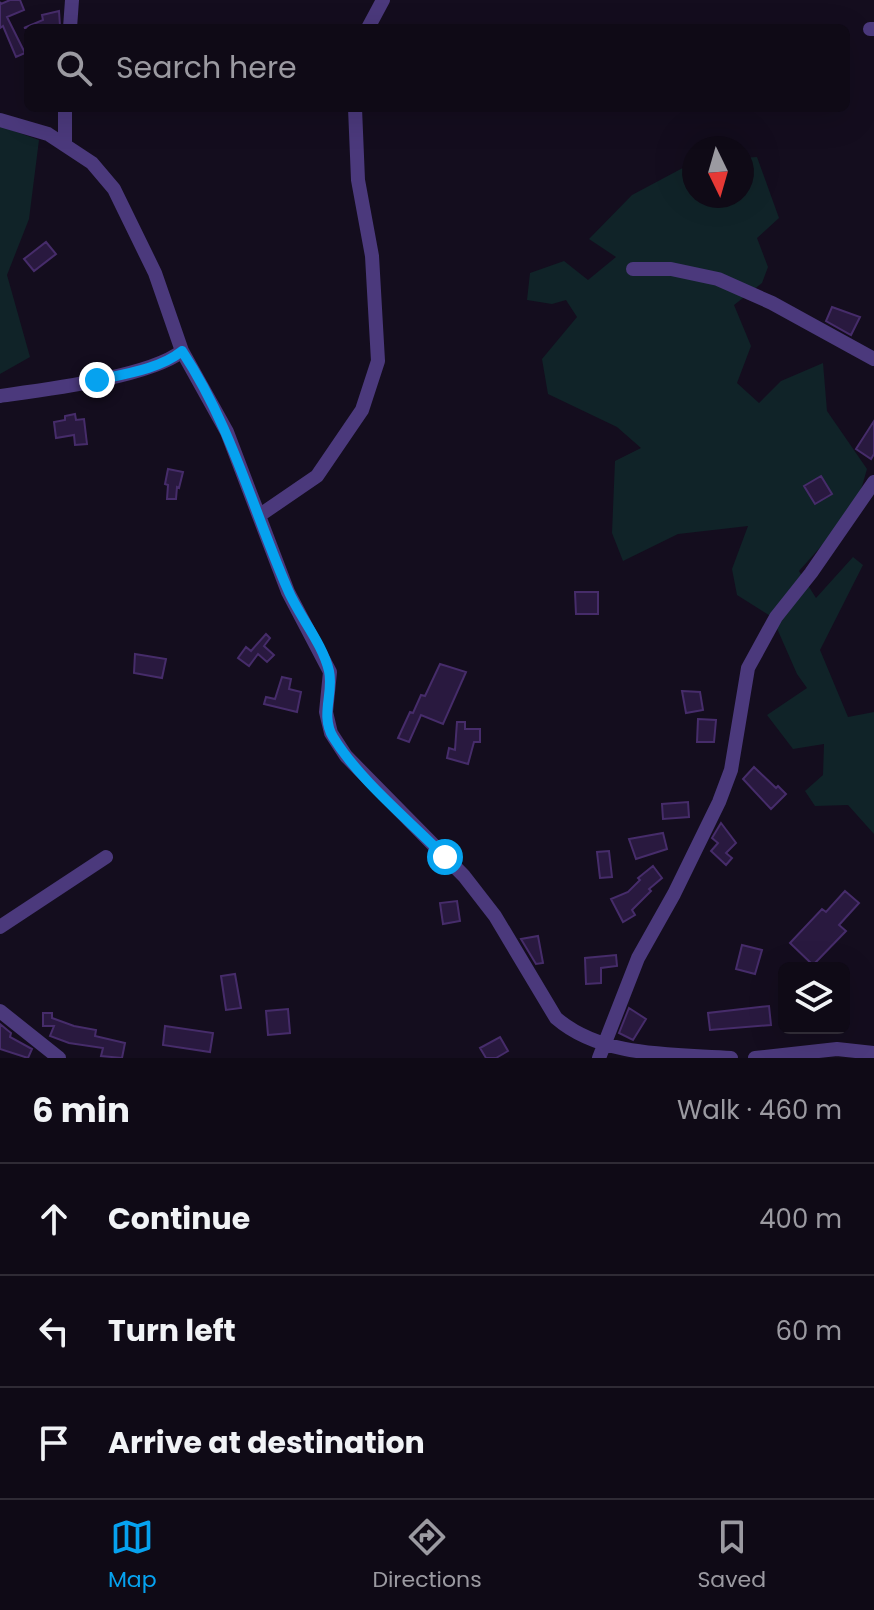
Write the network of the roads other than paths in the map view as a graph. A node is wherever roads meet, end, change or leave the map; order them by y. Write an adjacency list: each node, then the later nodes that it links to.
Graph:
1 (72, 0): 3 (street)
2 (383, 0): 4 (street)
3 (70, 24)
4 (370, 24)
5 (65, 112): 8 (street)
6 (355, 112): 14 (street)
7 (0, 120): 8 (street)
8 (65, 145): 10 (street)
9 (633, 269): 11 (street)
10 (182, 351): 12 (street); 14 (street)
11 (874, 359)
12 (0, 396)
13 (874, 482): 18 (street)
14 (260, 515): 18 (street)
15 (106, 857): 16 (street)
16 (0, 927)
17 (0, 1011): 20 (street)
18 (602, 1051): 21 (street)
19 (874, 1053): 22 (street)
20 (59, 1058)
21 (731, 1058)
22 (755, 1058)

